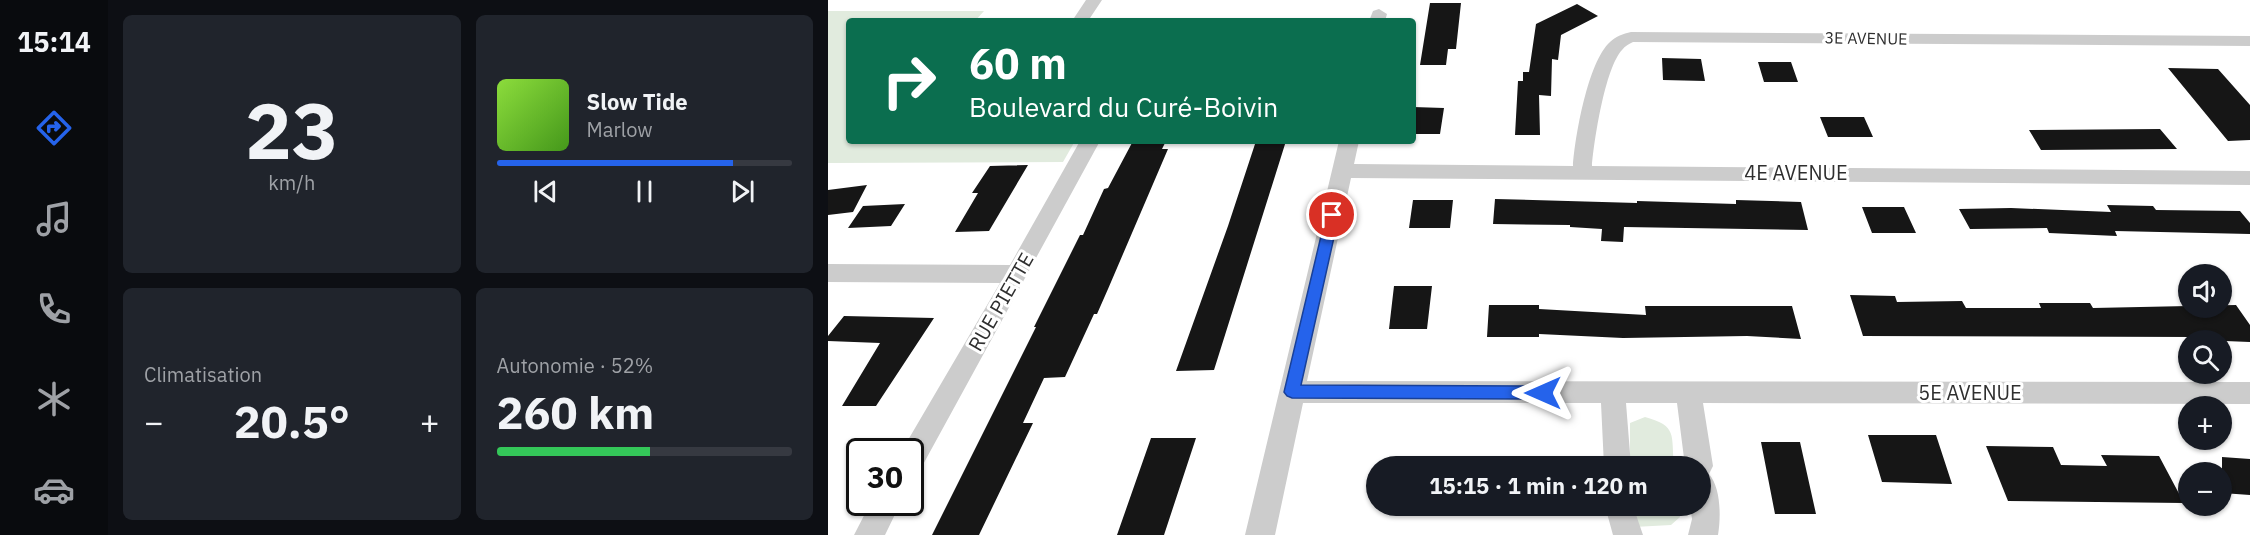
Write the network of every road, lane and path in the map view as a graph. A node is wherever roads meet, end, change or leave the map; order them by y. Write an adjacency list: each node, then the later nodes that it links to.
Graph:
1 (1094, 0): 2 (street)
2 (1082, 18)
3 (2250, 41): 7 (street, 3E AVENUE)
4 (1088, 144): 10 (street, RUE PIETTE)
5 (1348, 144): 6 (street)
6 (1342, 171): 7 (street, 4E AVENUE); 11 (street)
7 (1582, 172): 8 (street, 4E AVENUE)
8 (2250, 178)
9 (828, 273): 10 (street)
10 (1017, 274): 15 (street, RUE PIETTE)
11 (1292, 392): 12 (street, 5E AVENUE); 22 (street)
12 (1613, 393): 13 (street, 5E AVENUE); 16 (street)
13 (1689, 393): 14 (street, 5E AVENUE); 17 (street)
14 (2250, 393)
15 (923, 438)
16 (1616, 456)
17 (1698, 456)
18 (879, 516): 21 (street)
19 (1622, 516): 23 (street)
20 (1706, 516): 24 (street)
21 (869, 535)
22 (1260, 535)
23 (1628, 535)
24 (1703, 535)

